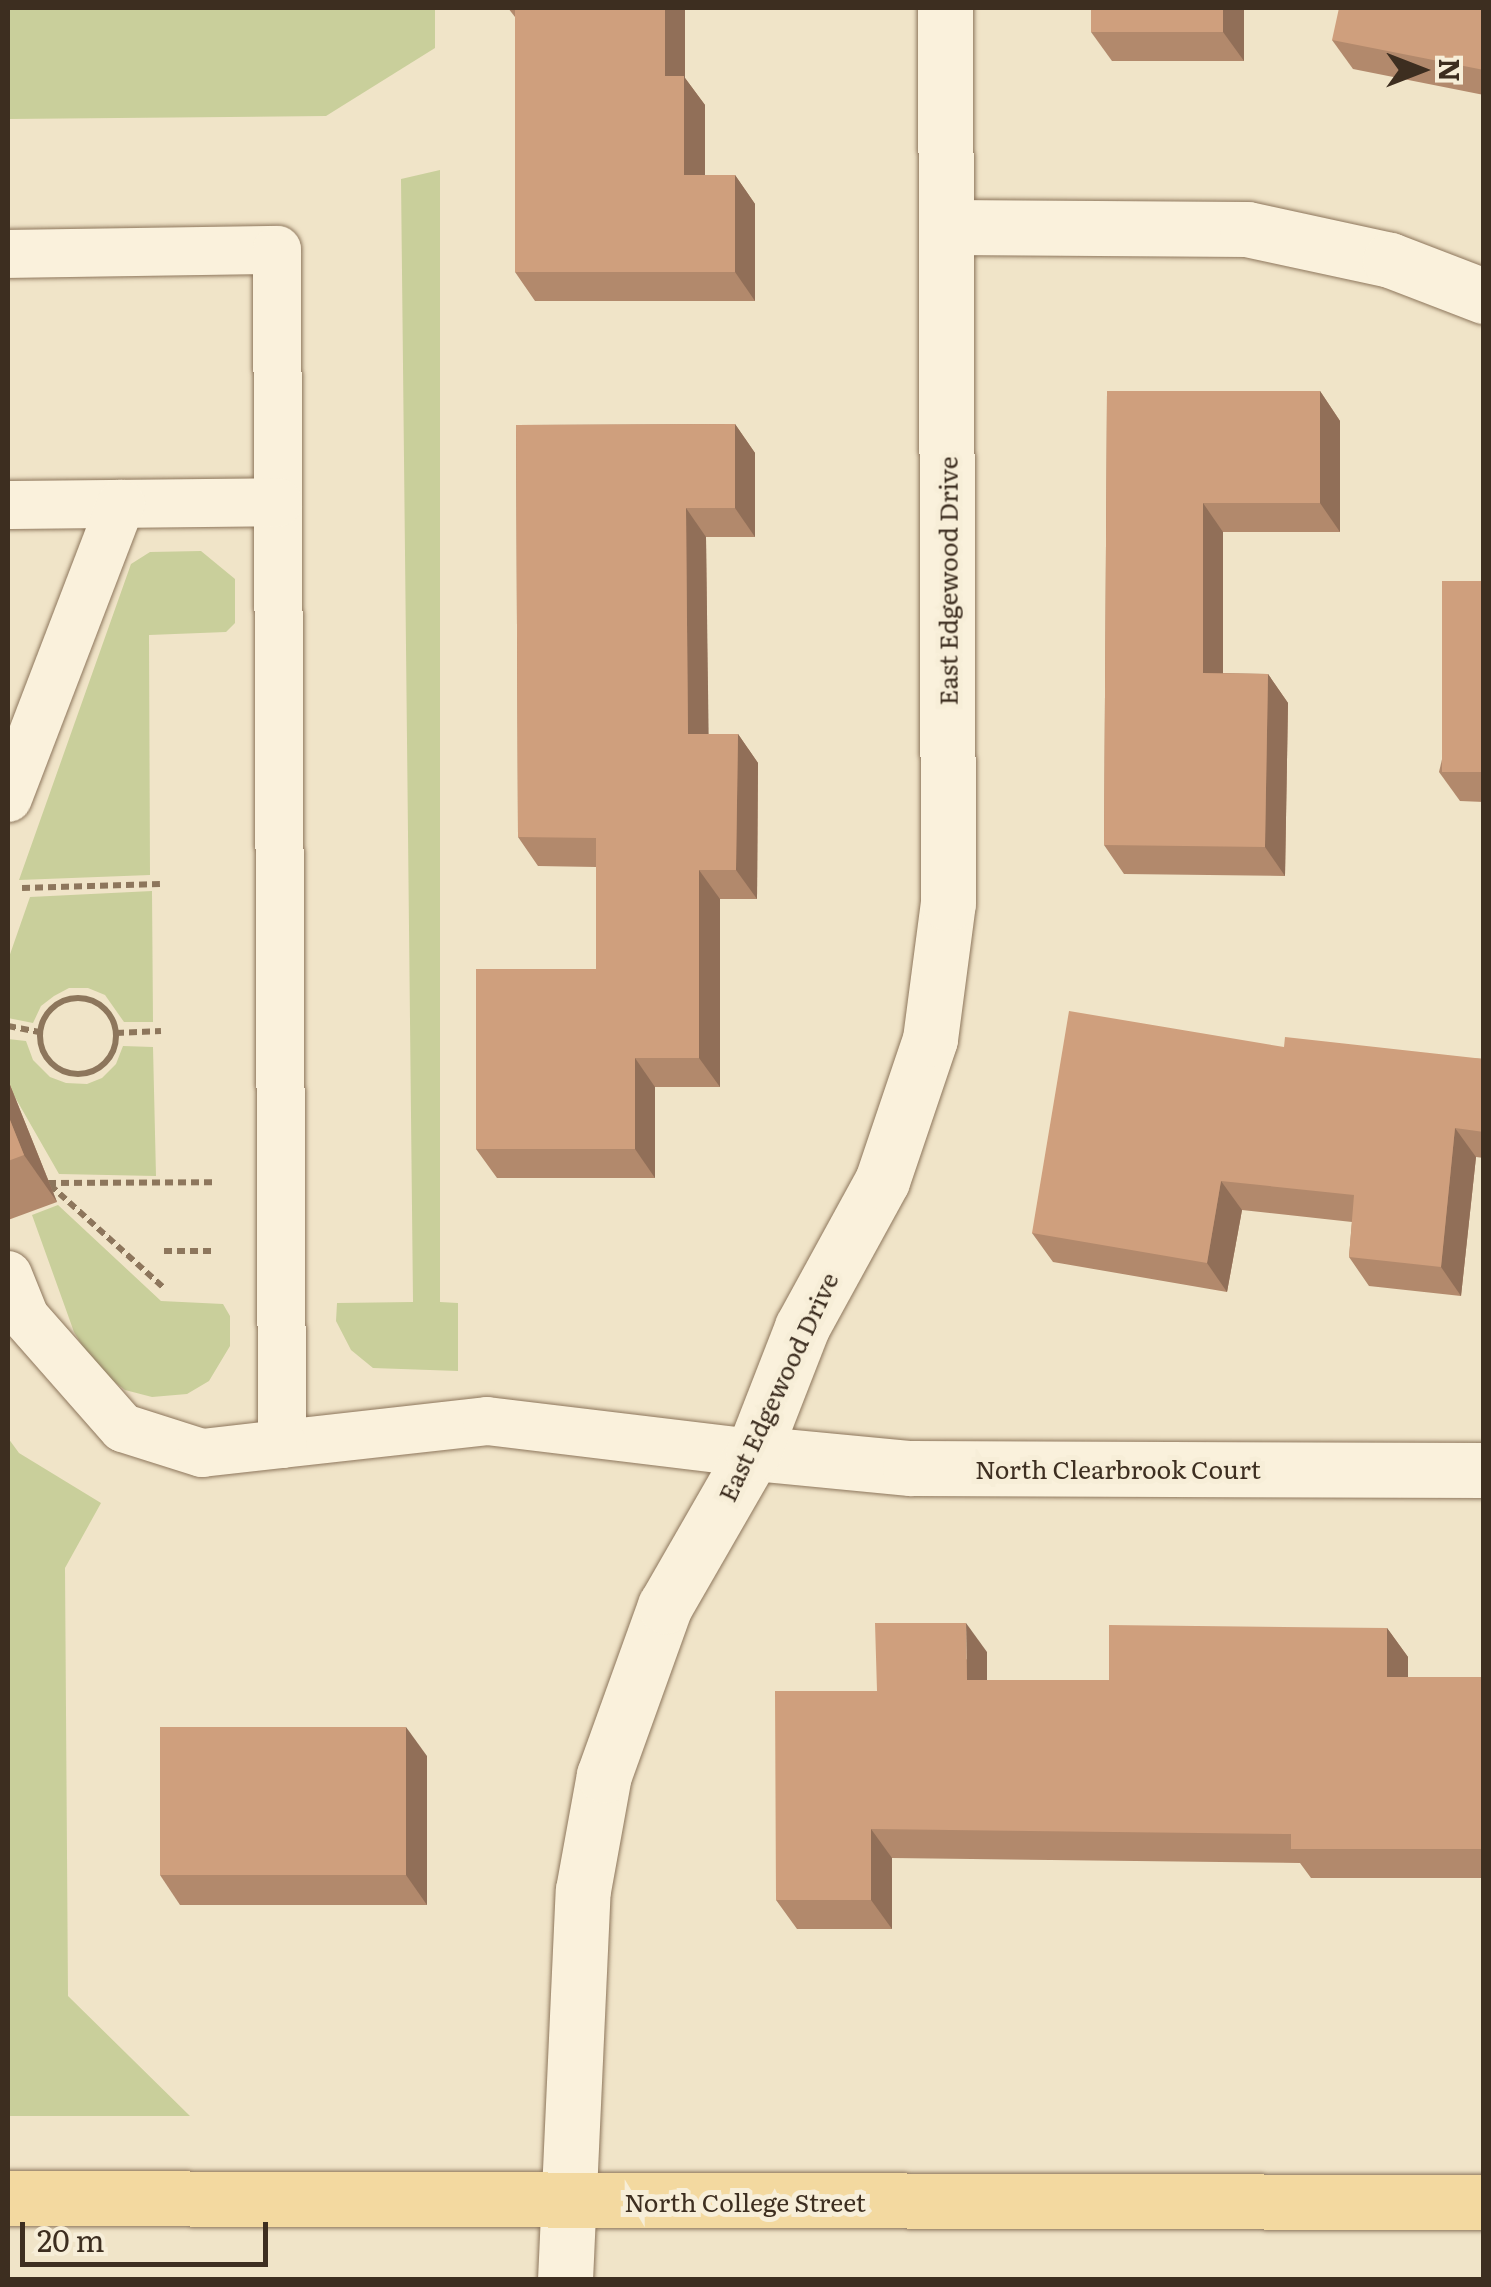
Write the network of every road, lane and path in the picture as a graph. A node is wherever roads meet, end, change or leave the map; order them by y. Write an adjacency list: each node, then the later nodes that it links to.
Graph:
1 (945, 8): 2 (street, East Edgewood Drive)
2 (948, 228): 4 (street); 23 (street, East Edgewood Drive)
3 (8, 254): 5 (lane)
4 (1484, 296)
5 (278, 502): 6 (lane); 22 (lane)
6 (121, 504): 7 (lane); 8 (lane)
7 (8, 505)
8 (8, 798)
9 (160, 884): 10 (path)
10 (22, 888)
11 (8, 1026): 13 (path)
12 (161, 1031): 14 (path)
13 (40, 1032): 14 (path); 14 (path)
14 (116, 1033)
15 (40, 1176): 17 (path)
16 (220, 1182): 17 (path)
17 (48, 1184): 21 (path)
18 (221, 1251): 19 (path)
19 (164, 1252)
20 (8, 1275): 22 (lane)
21 (164, 1288)
22 (282, 1444): 23 (lane)
23 (753, 1453): 24 (street, North Clearbrook Court); 26 (street, East Edgewood Drive)
24 (1484, 1470)
25 (8, 2198): 26 (main road, North College Street)
26 (568, 2202): 27 (main road, North College Street); 28 (street, East Edgewood Drive)
27 (1484, 2202)
28 (566, 2280)

